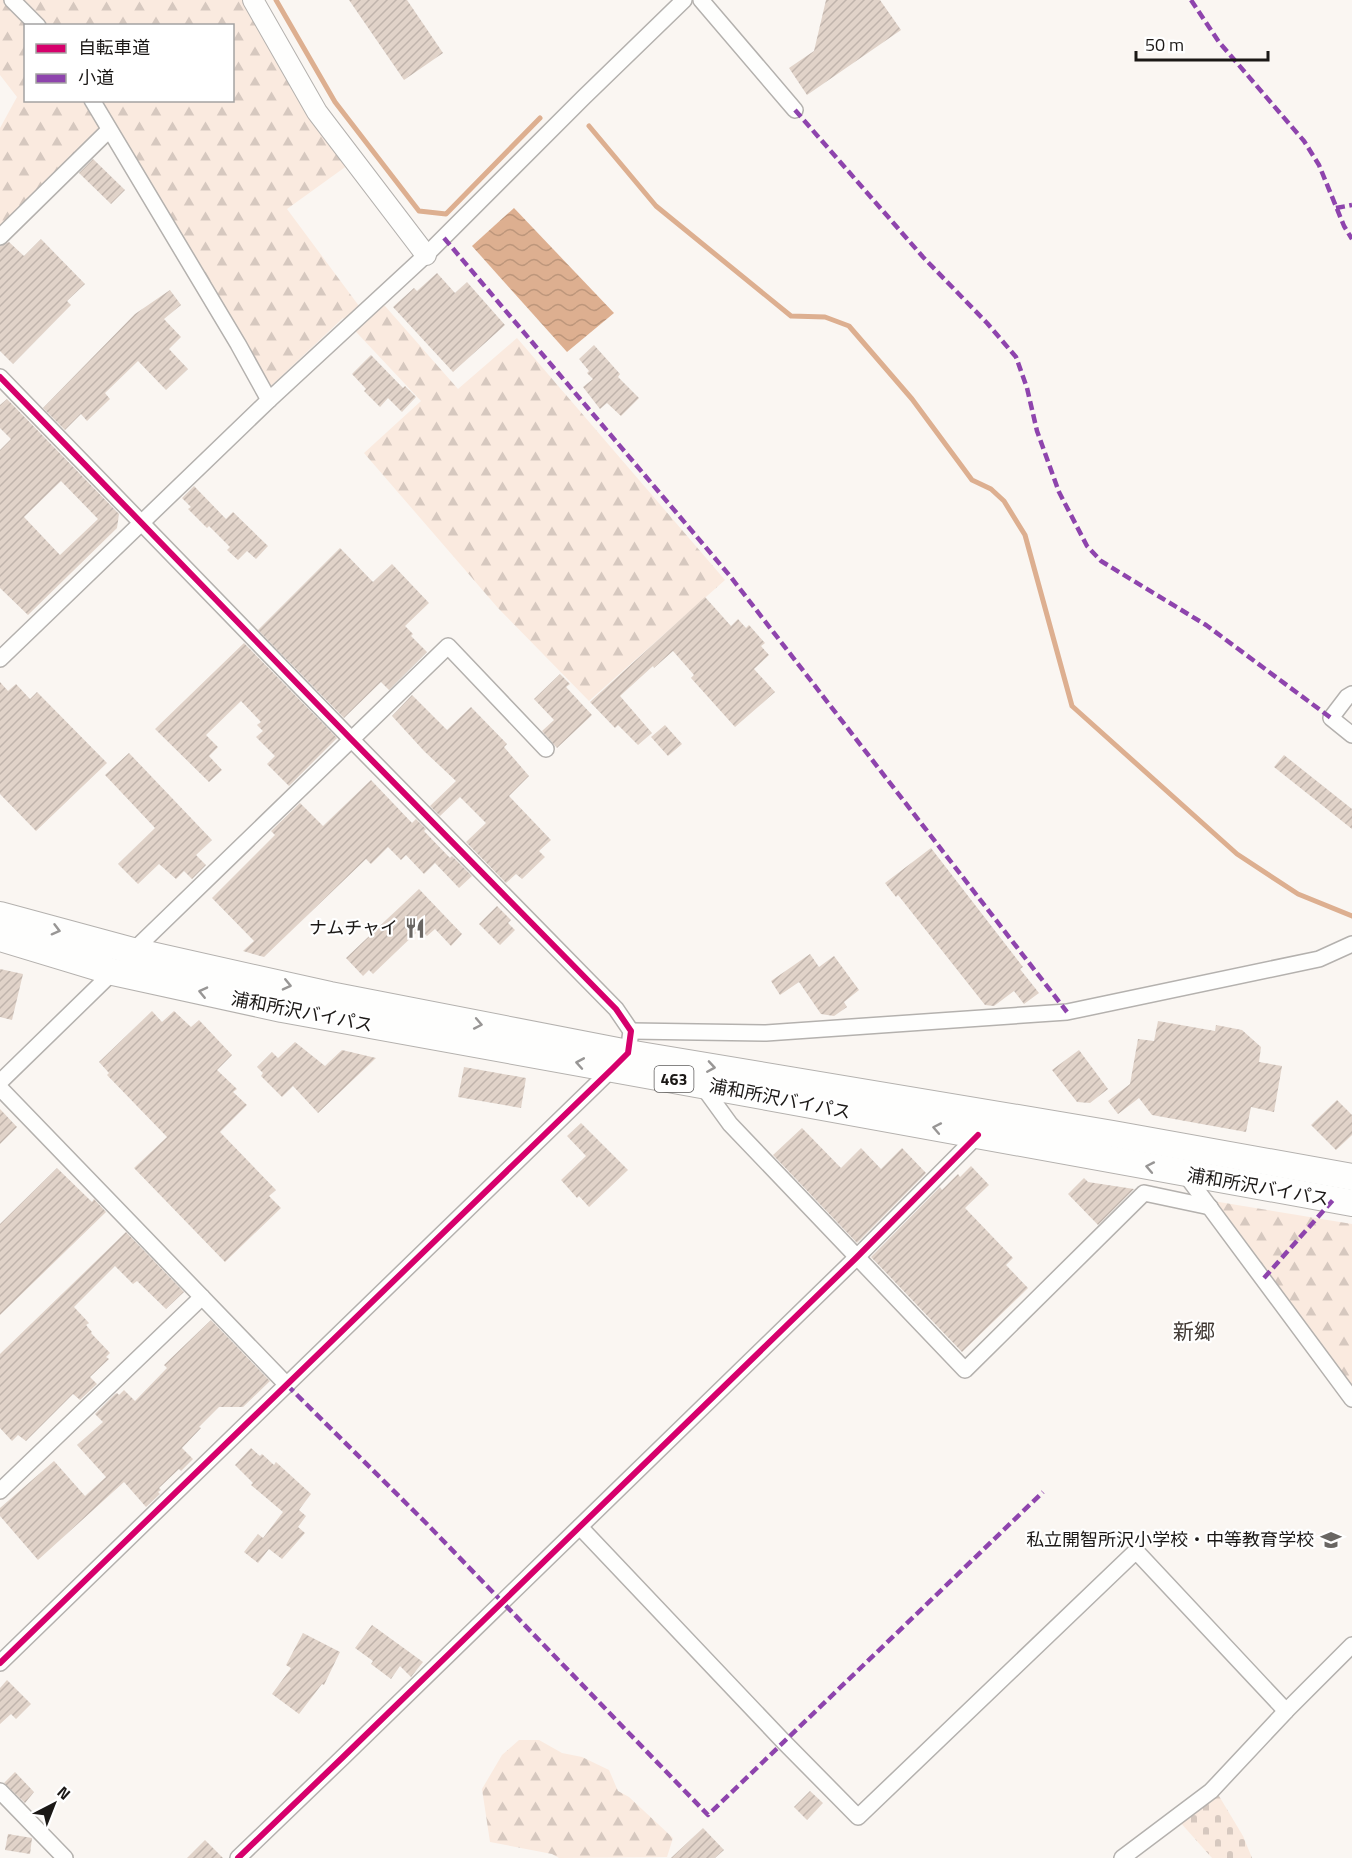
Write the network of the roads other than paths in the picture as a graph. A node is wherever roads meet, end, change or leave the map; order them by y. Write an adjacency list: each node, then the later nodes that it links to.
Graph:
1 (12, 0): 5 (street)
2 (253, 0): 10 (street)
3 (684, 0): 10 (street)
4 (701, 0): 7 (street)
5 (36, 24)
6 (93, 102): 8 (street)
7 (795, 110)
8 (109, 130): 9 (street); 12 (street)
9 (0, 237)
10 (426, 255): 12 (street)
11 (0, 377): 13 (street)
12 (269, 400): 13 (street)
13 (140, 523): 14 (street); 17 (street)
14 (0, 659)
15 (1352, 694): 16 (street)
16 (1352, 735)
17 (351, 739): 18 (street); 22 (street); 24 (street)
18 (546, 749)
19 (0, 915): 22 (highway, 浦和所沢バイパス / 463, one-way to 22)
20 (0, 938): 23 (highway, 浦和所沢バイパス / 463)
21 (1352, 944): 24 (street)
22 (133, 951): 24 (highway, 浦和所沢バイパス / 463, one-way to 24)
23 (113, 972): 24 (highway, 浦和所沢バイパス / 463, one-way to 23); 25 (street)
24 (624, 1051): 26 (highway, 浦和所沢バイパス / 463); 30 (highway, 浦和所沢バイパス / 463, one-way to 30); 35 (street)
25 (0, 1082)
26 (701, 1084): 28 (highway, 浦和所沢バイパス / 463, one-way to 26); 33 (street)
27 (0, 1088): 34 (street)
28 (978, 1136): 29 (highway, 浦和所沢バイパス / 463, one-way to 28); 33 (street)
29 (1185, 1174): 31 (highway, 浦和所沢バイパス / 463); 32 (street)
30 (1352, 1177)
31 (1352, 1203)
32 (1210, 1207): 33 (street); 36 (street)
33 (856, 1258): 38 (street)
34 (202, 1297): 35 (street); 37 (street)
35 (287, 1385): 40 (street)
36 (1352, 1399)
37 (0, 1491)
38 (580, 1527): 41 (street); 44 (street)
39 (1352, 1645): 41 (street)
40 (0, 1663)
41 (1286, 1711): 45 (street)
42 (0, 1791): 43 (street)
43 (65, 1858)
44 (238, 1858)
45 (1122, 1858)

